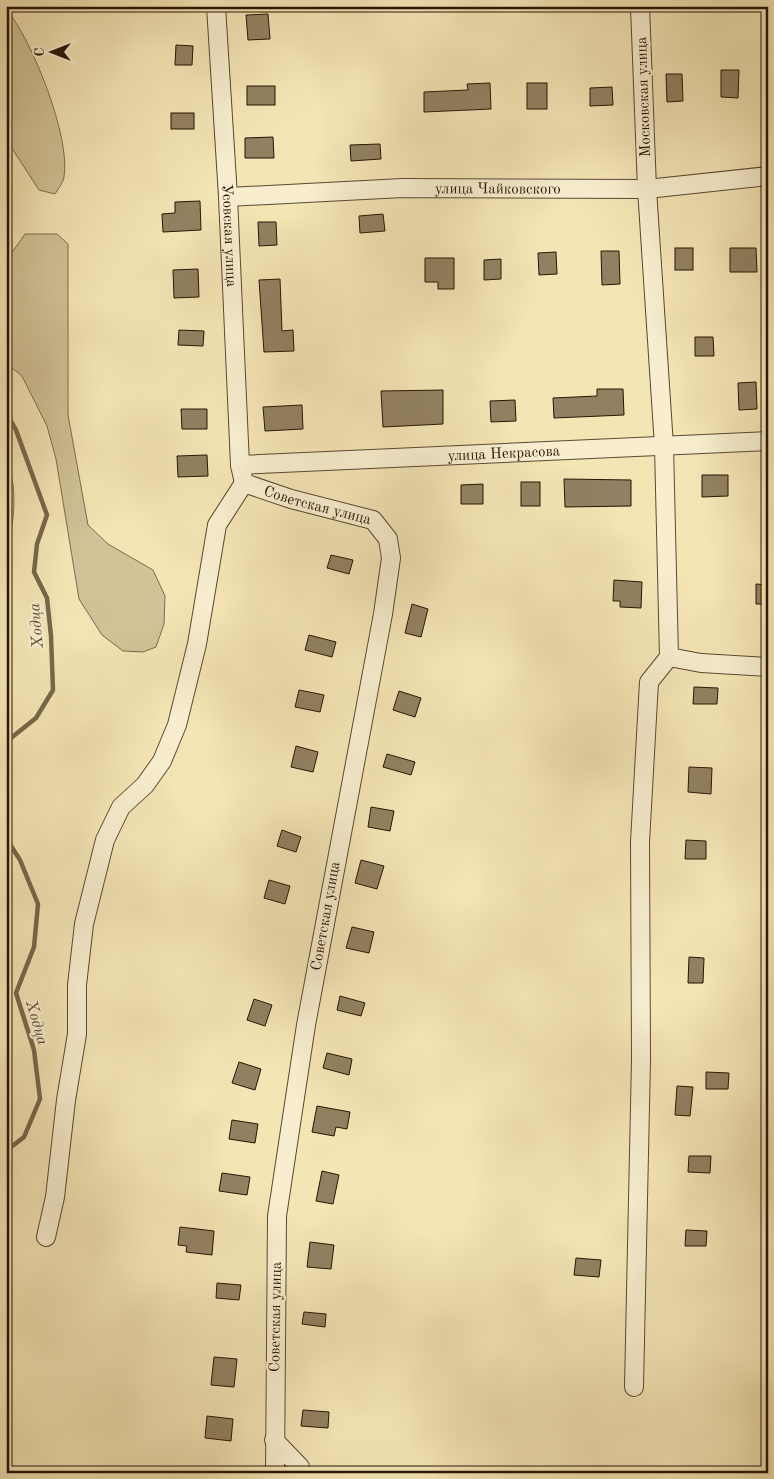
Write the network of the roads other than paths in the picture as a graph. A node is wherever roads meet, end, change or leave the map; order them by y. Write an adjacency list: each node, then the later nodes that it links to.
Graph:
1 (216, 6): 5 (street, Усовская улица)
2 (640, 6): 4 (street, Московская улица)
3 (768, 176): 4 (street, улица Чайковского)
4 (647, 189): 5 (street, улица Чайковского); 7 (street, Московская улица)
5 (228, 197): 8 (street, Усовская улица)
6 (768, 441): 7 (street, улица Некрасова)
7 (664, 446): 8 (street, улица Некрасова); 10 (street, Московская улица)
8 (240, 465): 9 (street, Советская улица)
9 (244, 483): 12 (street); 14 (street, Советская улица)
10 (670, 657): 11 (street); 13 (street)
11 (768, 667)
12 (46, 1237)
13 (634, 1386)
14 (274, 1440): 15 (street, Советская улица); 16 (street)
15 (274, 1473)
16 (300, 1473)

